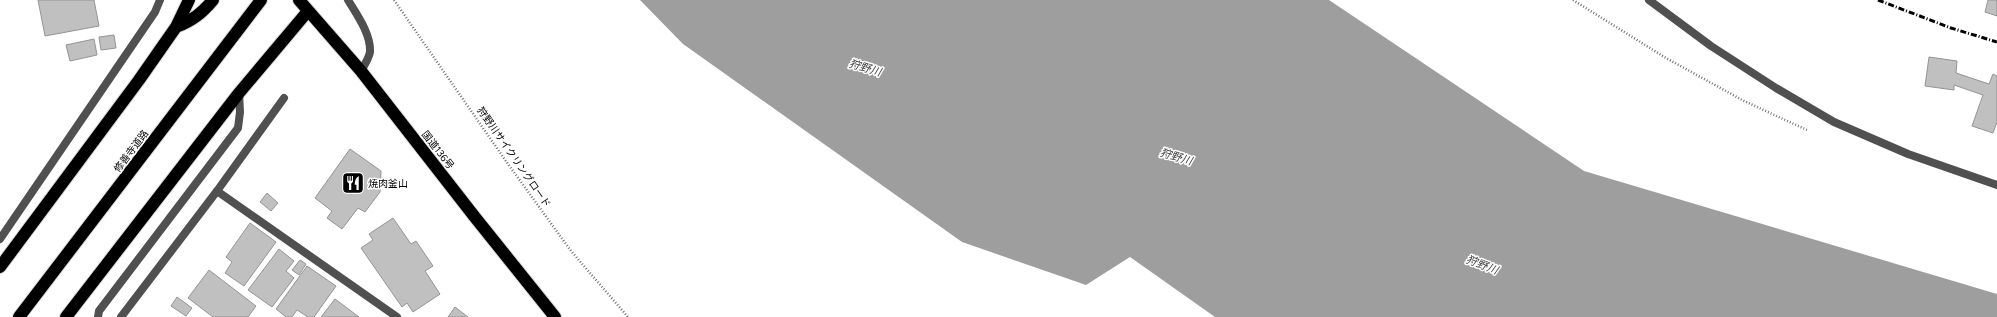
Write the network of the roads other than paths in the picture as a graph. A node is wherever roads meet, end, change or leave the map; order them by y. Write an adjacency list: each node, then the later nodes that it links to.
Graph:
1 (160, 0): 15 (street)
2 (189, 0): 9 (highway)
3 (213, 0): 9 (highway)
4 (261, 0): 17 (highway, 修善寺道路)
5 (299, 0): 8 (highway, 国道136号)
6 (348, 0): 10 (street)
7 (1649, 0): 13 (street)
8 (308, 11): 10 (highway, 国道136号); 11 (highway)
9 (176, 27): 16 (highway)
10 (361, 72): 22 (highway, 国道136号)
11 (239, 93): 18 (highway); 19 (street)
12 (284, 98): 14 (street)
13 (1997, 185)
14 (217, 191): 20 (street); 21 (street)
15 (0, 239)
16 (0, 267)
17 (19, 317)
18 (66, 317)
19 (98, 317)
20 (121, 317)
21 (397, 317)
22 (556, 317)

